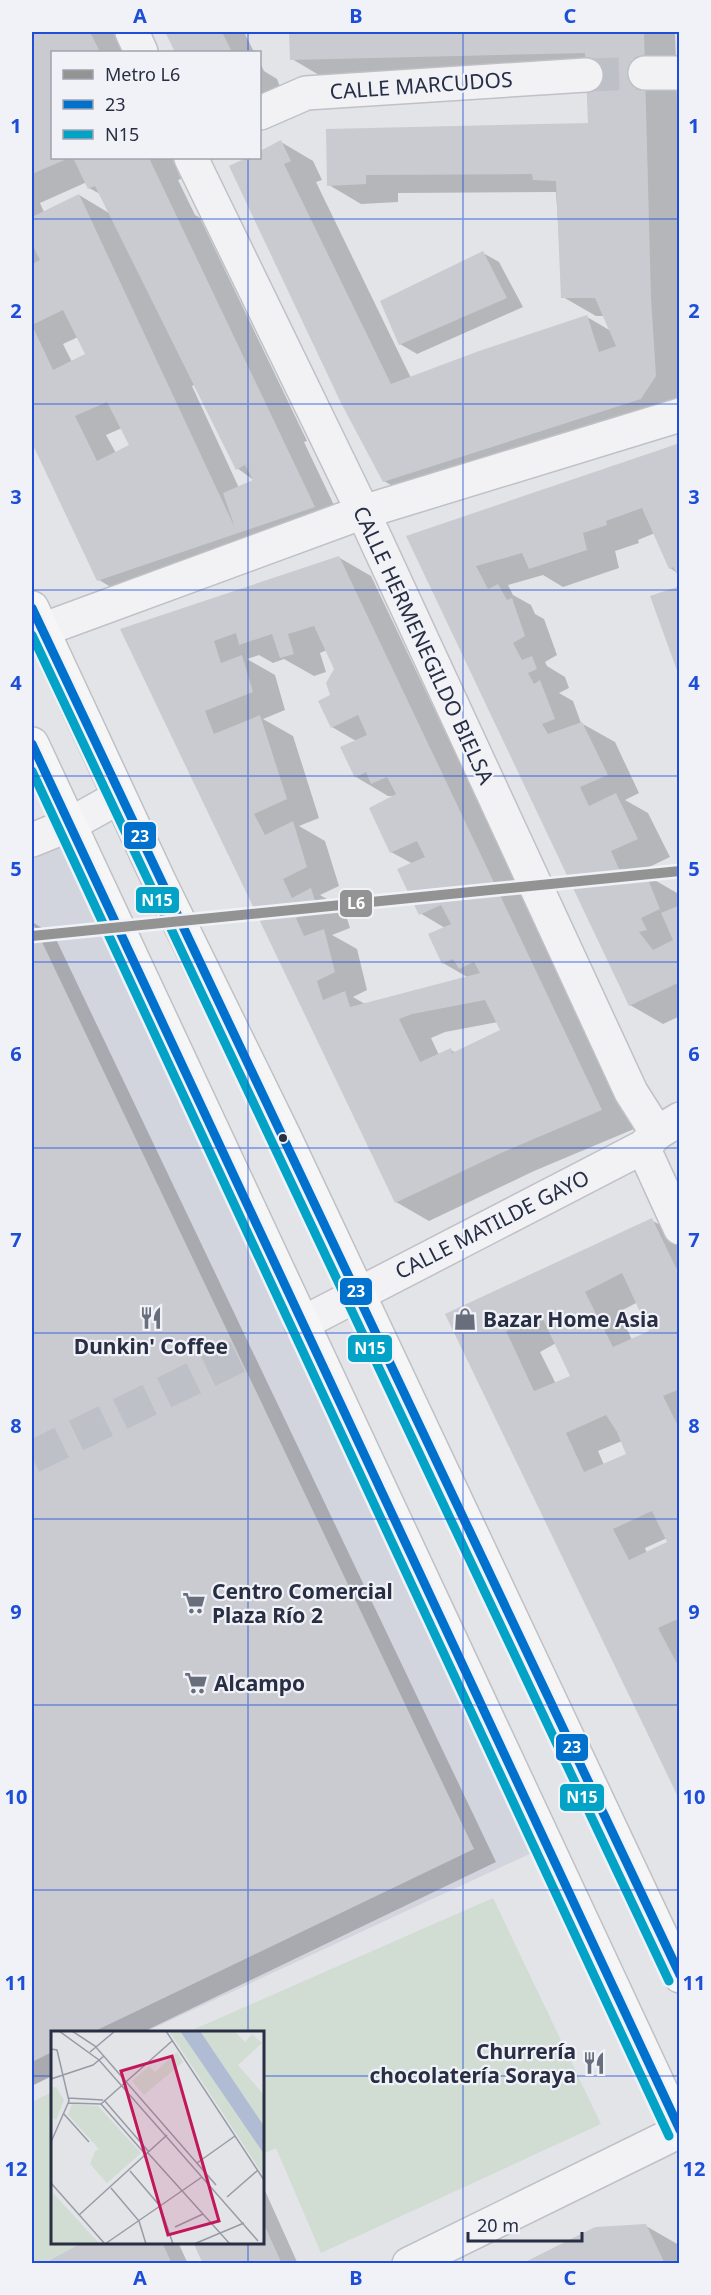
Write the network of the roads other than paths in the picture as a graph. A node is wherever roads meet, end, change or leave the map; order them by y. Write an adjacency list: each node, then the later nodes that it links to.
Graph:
1 (132, 32): 2 (street)
2 (141, 51)
3 (645, 73): 4 (street)
4 (680, 73)
5 (586, 75): 6 (street, CALLE MARCUDOS)
6 (261, 113)
7 (191, 159): 9 (street, CALLE HERMENEGILDO BIELSA)
8 (680, 415): 9 (street)
9 (363, 512): 10 (street); 15 (street, CALLE HERMENEGILDO BIELSA)
10 (37, 619): 12 (main road)
11 (32, 744): 13 (main road)
12 (119, 797): 13 (street); 17 (main road)
13 (69, 825): 14 (street); 18 (main road)
14 (32, 840)
15 (660, 1133): 16 (street, CALLE HERMENEGILDO BIELSA); 17 (street, CALLE MATILDE GAYO)
16 (680, 1228)
17 (357, 1294): 18 (street, CALLE MATILDE GAYO); 19 (main road)
18 (301, 1324): 20 (main road)
19 (680, 1976)
20 (679, 2131): 21 (street)
21 (409, 2264)

